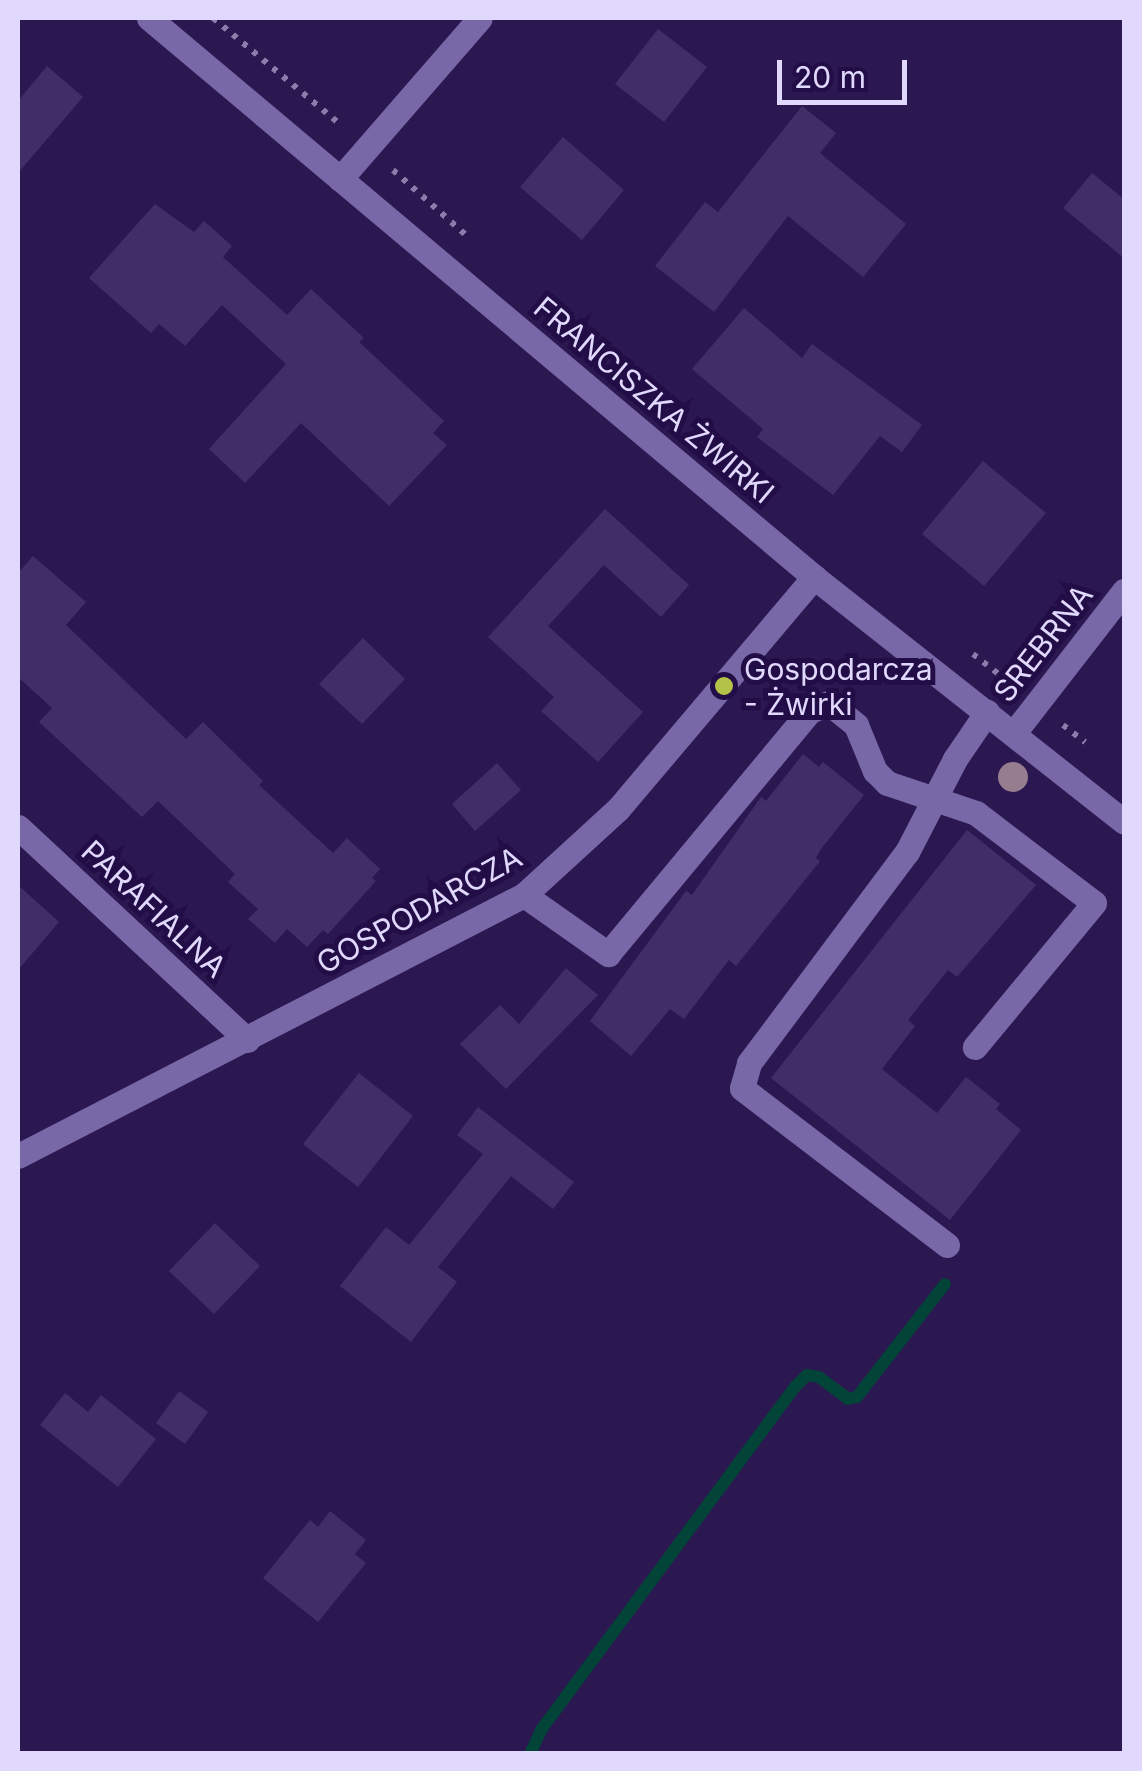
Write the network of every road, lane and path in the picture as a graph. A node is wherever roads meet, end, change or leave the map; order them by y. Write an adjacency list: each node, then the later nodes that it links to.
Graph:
1 (149, 18): 5 (street, FRANCISZKA ŻWIRKI)
2 (213, 18): 4 (path)
3 (480, 18): 4 (street)
4 (367, 148): 5 (street); 6 (path)
5 (340, 178): 7 (street, FRANCISZKA ŻWIRKI)
6 (469, 237)
7 (814, 576): 11 (street, FRANCISZKA ŻWIRKI); 17 (street, GOSPODARCZA)
8 (1124, 591): 10 (street, SREBRNA)
9 (963, 646): 10 (path)
10 (1037, 704): 12 (street, SREBRNA); 13 (path)
11 (987, 712): 12 (street, FRANCISZKA ŻWIRKI); 14 (street)
12 (1014, 734): 15 (street, FRANCISZKA ŻWIRKI)
13 (1096, 751)
14 (933, 802): 17 (street); 19 (street); 21 (street)
15 (1124, 822)
16 (18, 827): 18 (street, PARAFIALNA)
17 (524, 895): 18 (street, GOSPODARCZA)
18 (247, 1040): 20 (street, GOSPODARCZA)
19 (975, 1047)
20 (18, 1156)
21 (947, 1245)

